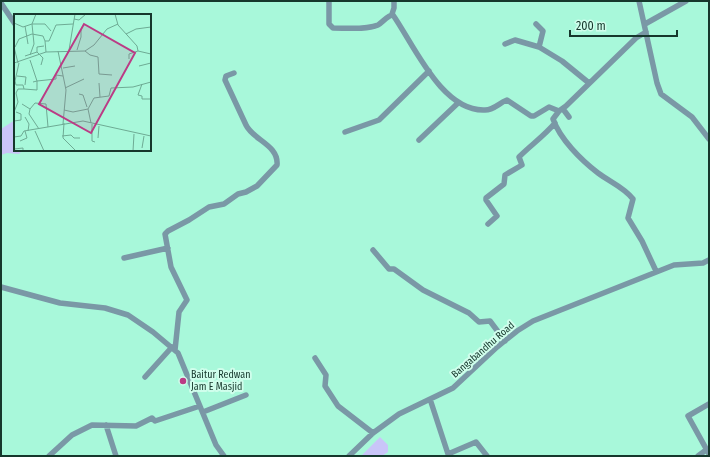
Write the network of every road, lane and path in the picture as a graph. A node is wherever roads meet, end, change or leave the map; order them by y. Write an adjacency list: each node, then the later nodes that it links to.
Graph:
1 (329, 1): 6 (street)
2 (394, 1): 6 (street)
3 (639, 1): 9 (street)
4 (686, 1): 9 (street)
5 (1, 3): 7 (street)
6 (392, 14): 13 (street)
7 (14, 22)
8 (536, 24): 12 (street)
9 (645, 24): 10 (street)
10 (646, 32): 15 (street); 21 (street)
11 (505, 44): 12 (street)
12 (539, 47): 15 (street)
13 (429, 71): 16 (street); 20 (street)
14 (234, 73): 24 (street)
15 (589, 83): 17 (street)
16 (458, 103): 17 (street); 22 (street)
17 (561, 110): 18 (street); 19 (street)
18 (569, 117)
19 (554, 123): 23 (street); 28 (street)
20 (345, 132)
21 (709, 139)
22 (419, 140)
23 (488, 224)
24 (168, 248): 26 (street); 31 (street)
25 (373, 250): 30 (street)
26 (124, 258)
27 (709, 260): 28 (street, Bangabandhu Road)
28 (656, 271): 30 (street, Bangabandhu Road)
29 (1, 287): 31 (street)
30 (505, 341): 35 (street, Bangabandhu Road)
31 (173, 348): 33 (street); 37 (street)
32 (315, 358): 40 (street)
33 (145, 377)
34 (246, 396): 38 (street)
35 (430, 399): 40 (street, Bangabandhu Road); 46 (street)
36 (709, 404): 41 (street)
37 (200, 406): 38 (street); 39 (street)
38 (203, 412): 44 (street)
39 (106, 425): 42 (street); 43 (street)
40 (373, 433): 45 (street, Bangabandhu Road)
41 (708, 452): 47 (street)
42 (49, 456)
43 (116, 456)
44 (224, 456)
45 (349, 456)
46 (487, 456)
47 (698, 456)

